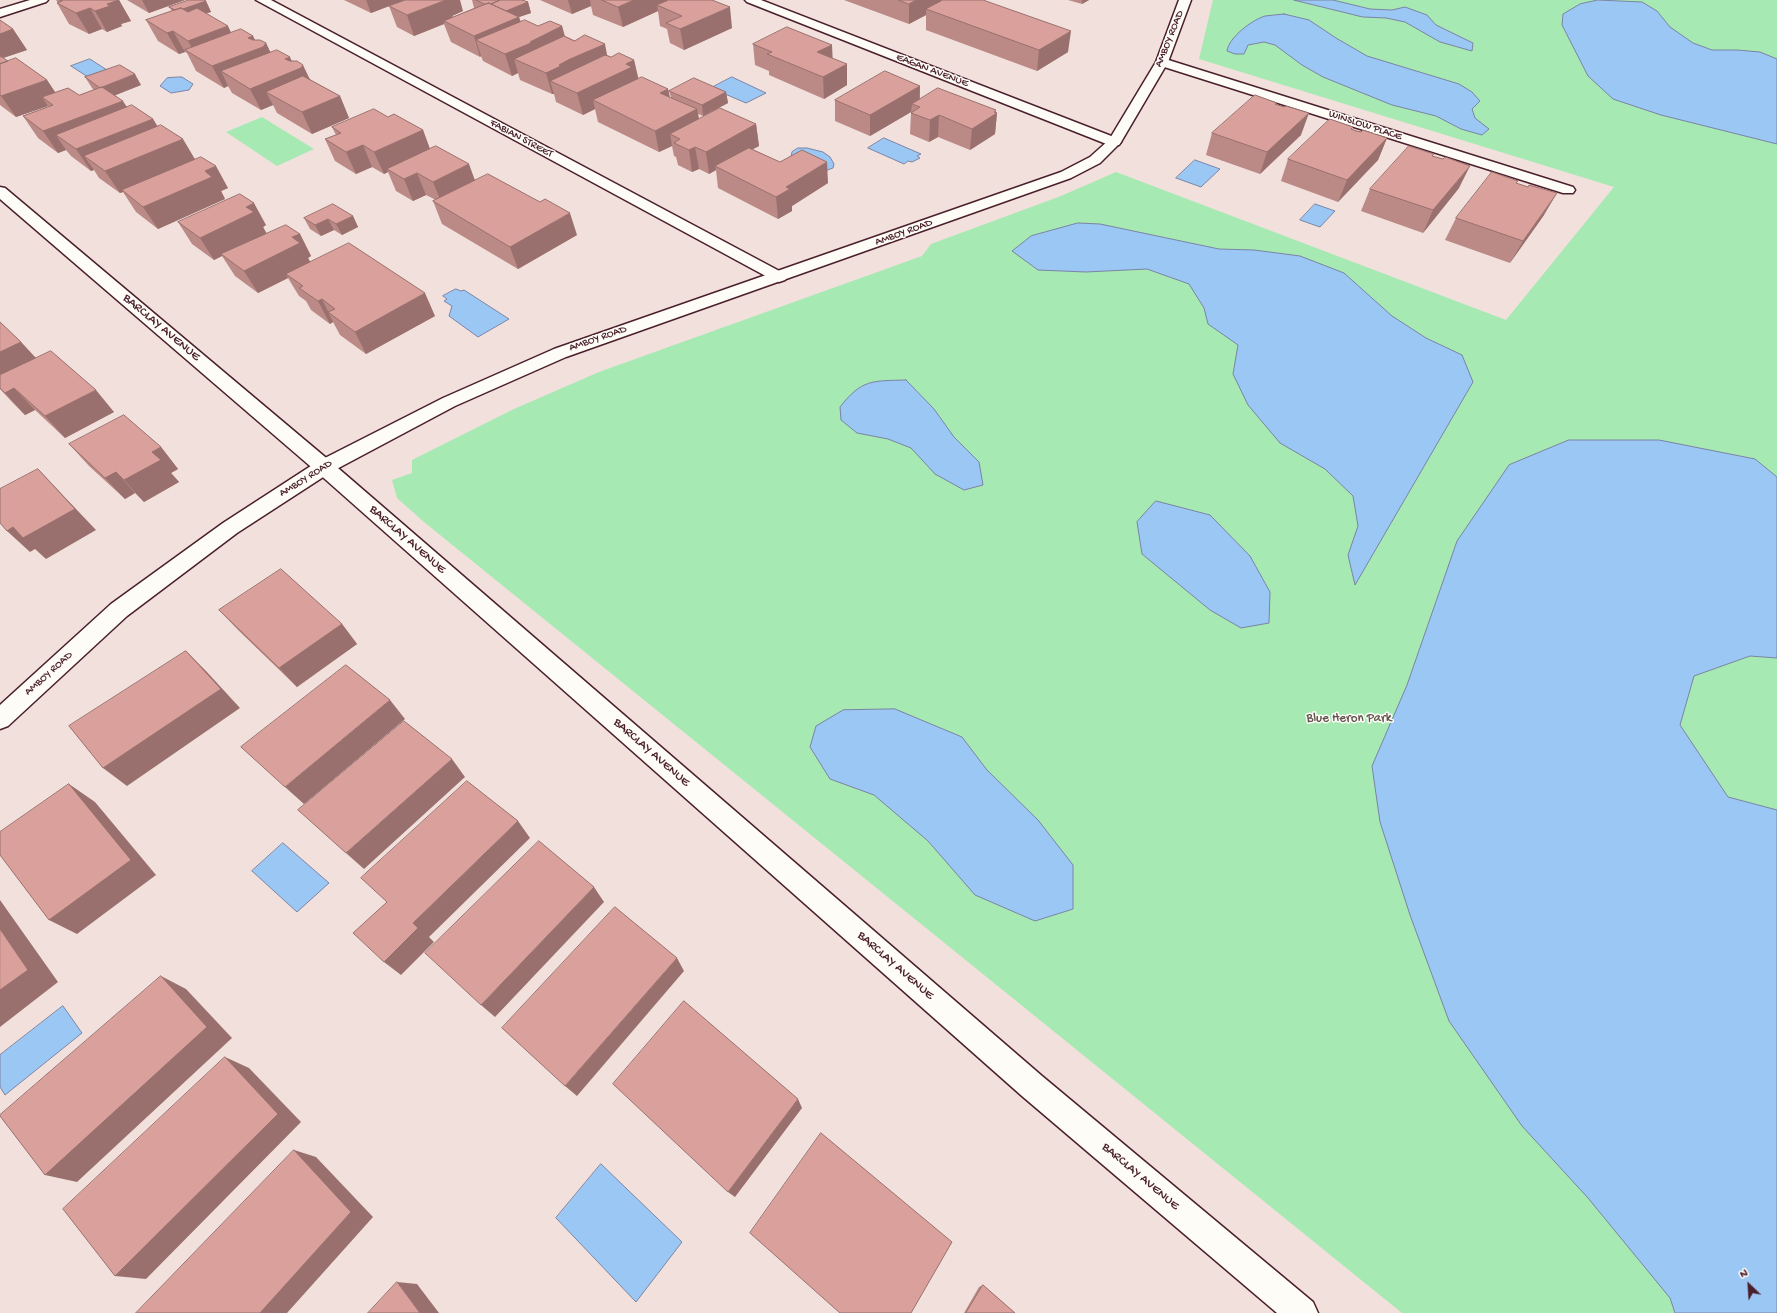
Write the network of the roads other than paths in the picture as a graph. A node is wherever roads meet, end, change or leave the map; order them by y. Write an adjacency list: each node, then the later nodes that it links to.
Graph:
1 (42, 0): 5 (street)
2 (262, 0): 10 (street, FABIAN STREET)
3 (750, 0): 7 (street, EAGAN AVENUE)
4 (1185, 0): 6 (street, AMBOY ROAD)
5 (0, 14)
6 (1162, 62): 7 (street, AMBOY ROAD); 8 (street, WINSLOW PLACE)
7 (1114, 142): 10 (street, AMBOY ROAD)
8 (1568, 190)
9 (1, 194): 11 (street, BARCLAY AVENUE)
10 (779, 277): 11 (street, AMBOY ROAD)
11 (324, 467): 12 (street, AMBOY ROAD); 13 (street, BARCLAY AVENUE)
12 (0, 719)
13 (1302, 1313)

